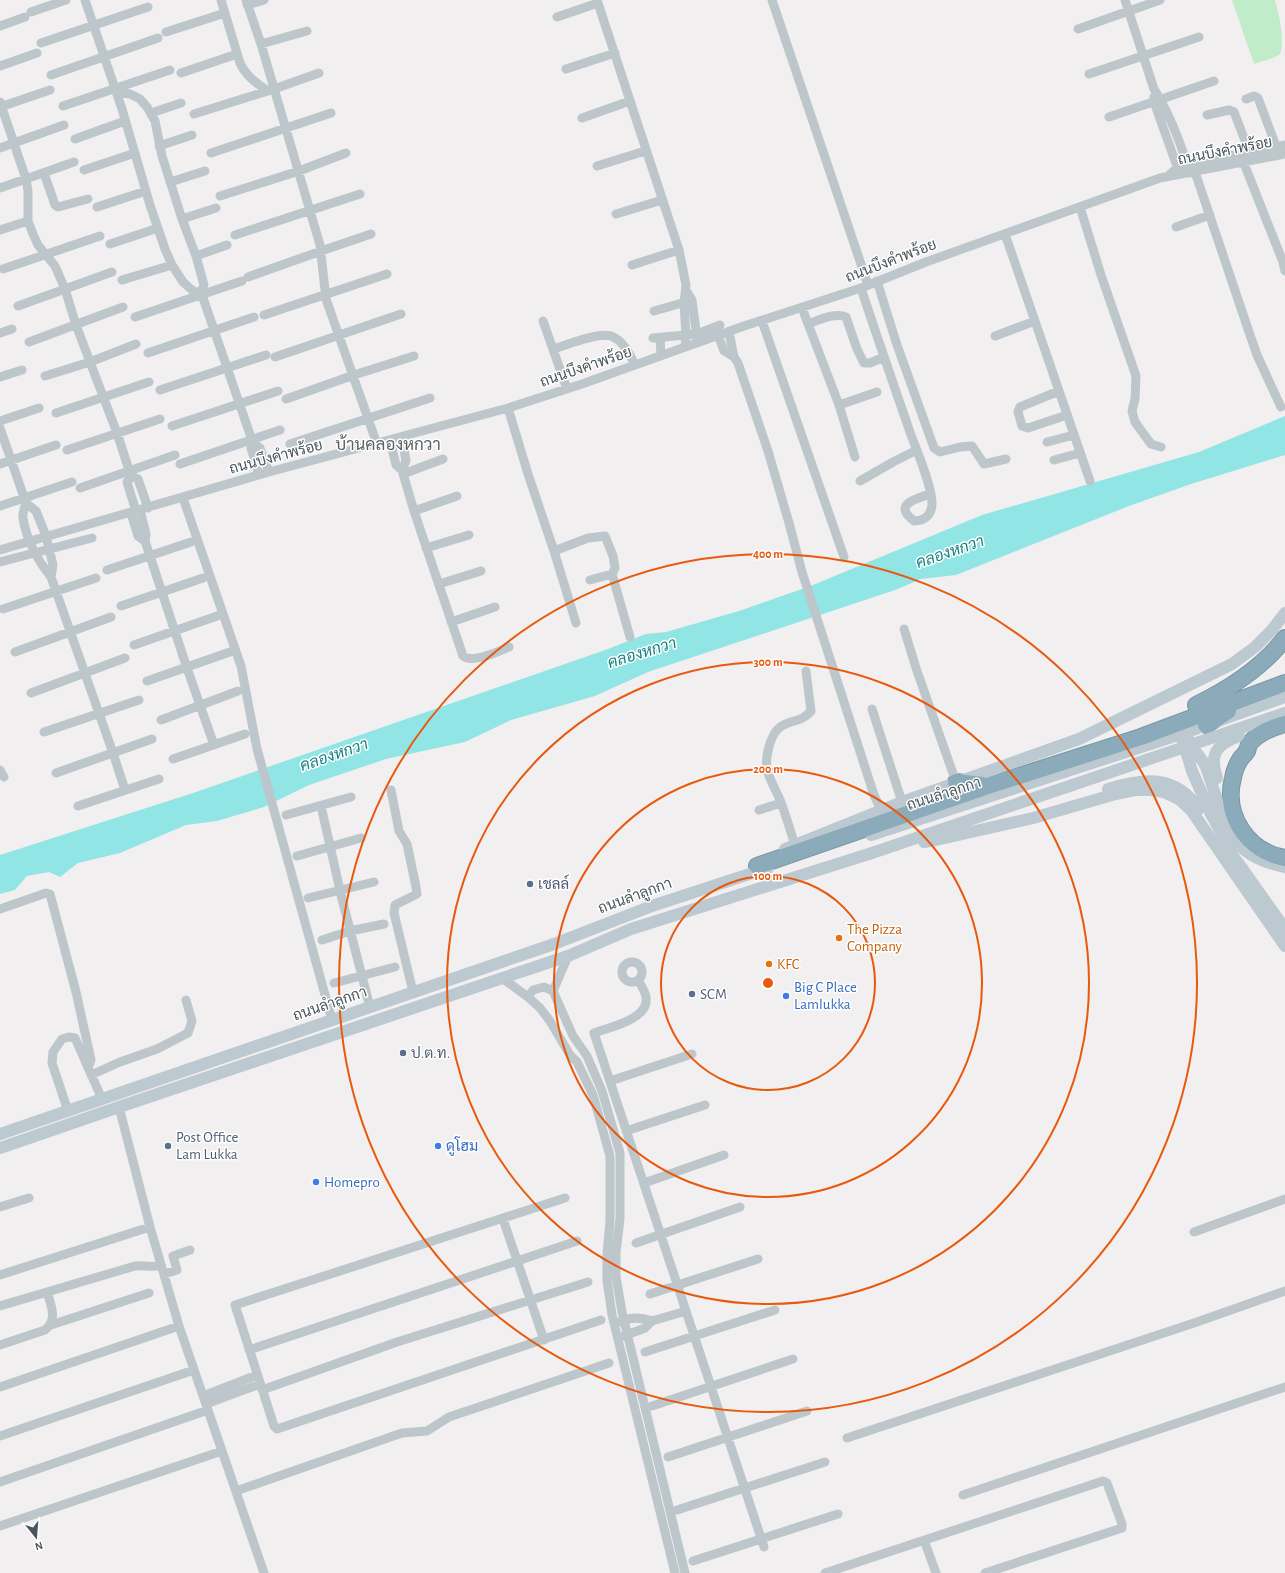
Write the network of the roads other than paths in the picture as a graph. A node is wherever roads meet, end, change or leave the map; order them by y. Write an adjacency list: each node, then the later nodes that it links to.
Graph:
1 (66, 0): 15 (street)
2 (85, 0): 14 (street)
3 (221, 0): 12 (street)
4 (264, 0): 9 (street)
5 (772, 0): 114 (street)
6 (1125, 0): 11 (street)
7 (1160, 0): 11 (street)
8 (598, 2): 13 (street); 24 (street)
9 (246, 3): 22 (street)
10 (148, 7): 14 (street)
11 (1129, 11): 16 (street); 27 (street)
12 (225, 13): 18 (street); 25 (street)
13 (557, 17)
14 (94, 25): 21 (street); 26 (street)
15 (0, 26)
16 (1078, 29)
17 (307, 31): 22 (street)
18 (166, 32)
19 (1199, 37): 27 (street)
20 (158, 38): 26 (street)
21 (41, 43)
22 (261, 44): 38 (street)
23 (37, 53): 28 (street)
24 (615, 53): 29 (street); 40 (street)
25 (237, 54): 31 (street); 38 (street)
26 (104, 56): 34 (street); 37 (street)
27 (1144, 56): 33 (street); 41 (street)
28 (0, 66)
29 (566, 69)
30 (170, 70): 37 (street)
31 (181, 73)
32 (320, 73): 38 (street)
33 (1089, 74)
34 (51, 75)
35 (1214, 82): 41 (street)
36 (50, 90): 43 (street)
37 (115, 90): 44 (street); 45 (street); 51 (street)
38 (271, 90): 47 (street); 53 (street)
39 (1246, 99): 60 (street)
40 (630, 101): 50 (street); 62 (street)
41 (1158, 101): 49 (street); 55 (street); 57 (street)
42 (181, 103): 45 (street)
43 (0, 105): 58 (street)
44 (63, 106)
45 (151, 113): 59 (street)
46 (331, 113): 53 (street)
47 (194, 114)
48 (1207, 115): 63 (street)
49 (1109, 117)
50 (582, 118)
51 (125, 121): 56 (street); 64 (street)
52 (64, 125): 58 (street)
53 (285, 130): 65 (street); 74 (street)
54 (192, 135): 59 (street)
55 (1177, 135): 57 (street); 71 (street)
56 (75, 139)
57 (1168, 139): 75 (street)
58 (14, 143): 61 (street); 77 (street)
59 (159, 146): 78 (street)
60 (1281, 146): 63 (street, ถนนบึงคำพร้อย)
61 (0, 148)
62 (645, 151): 70 (street); 84 (street)
63 (1248, 151): 71 (street, ถนนบึงคำพร้อย)
64 (135, 153): 72 (street); 80 (street)
65 (210, 153)
66 (346, 153): 74 (street)
67 (1285, 154): 69 (street, ถนนบึงคำพร้อย)
68 (74, 162): 76 (street)
69 (1243, 162): 71 (street, ถนนบึงคำพร้อย); 109 (street)
70 (597, 166)
71 (1191, 169): 75 (street, ถนนบึงคำพร้อย); 90 (street)
72 (84, 170)
73 (205, 171): 78 (street)
74 (299, 171): 82 (street); 88 (street)
75 (1179, 171): 86 (street, ถนนบึงคำพร้อย)
76 (44, 173): 77 (street); 83 (street)
77 (26, 179): 79 (street); 92 (street)
78 (170, 182): 91 (street)
79 (0, 188)
80 (146, 191): 85 (street); 94 (street)
81 (360, 194): 88 (street)
82 (220, 196)
83 (88, 199)
84 (662, 200): 89 (street); 102 (street)
85 (97, 207)
86 (1080, 207): 97 (street, ถนนบึงคำพร้อย); 189 (street)
87 (216, 208): 91 (street)
88 (310, 210): 98 (street); 103 (street)
89 (616, 214)
90 (1210, 215): 93 (street); 169 (street)
91 (182, 219): 105 (street)
92 (28, 221): 95 (street); 104 (street)
93 (1176, 227)
94 (158, 228): 100 (street); 106 (street)
95 (0, 230)
96 (371, 234): 103 (street)
97 (1005, 234): 113 (street, ถนนบึงคำพร้อย); 129 (street)
98 (235, 235)
99 (100, 236): 104 (street)
100 (110, 244)
101 (227, 245): 105 (street)
102 (679, 250): 107 (street); 118 (street)
103 (321, 251): 116 (street); 117 (street)
104 (44, 254): 108 (street); 115 (street)
105 (196, 256): 117 (street)
106 (172, 265): 112 (street); 117 (street)
107 (632, 266)
108 (3, 269)
109 (1285, 271)
110 (112, 272): 115 (street)
111 (387, 274): 116 (street)
112 (122, 280)
113 (877, 281): 114 (street, ถนนบึงคำพร้อย); 195 (street)
114 (864, 286): 121 (street, ถนนบึงคำพร้อย); 150 (street)
115 (65, 289): 119 (street); 131 (street)
116 (326, 294): 124 (street); 139 (street)
117 (201, 295): 125 (street); 134 (street)
118 (688, 302): 122 (street); 137 (street); 141 (street)
119 (18, 306)
120 (123, 307): 131 (street)
121 (802, 308): 128 (street, ถนนบึงคำพร้อย); 130 (street)
122 (654, 311)
123 (401, 314): 139 (street)
124 (264, 315)
125 (135, 317)
126 (254, 318): 134 (street)
127 (543, 321): 145 (street)
128 (762, 321): 135 (street, ถนนบึงคำพร้อย); 227 (street)
129 (1035, 321): 140 (street); 162 (street)
130 (808, 324): 150 (street); 168 (street)
131 (76, 325): 142 (street); 151 (street)
132 (720, 325): 141 (street)
133 (12, 329): 136 (street)
134 (214, 331): 146 (street); 153 (street)
135 (729, 332): 138 (street, ถนนบึงคำพร้อย); 149 (street)
136 (0, 333)
137 (686, 335): 141 (street); 144 (street); 148 (street)
138 (718, 335): 141 (street, ถนนบึงคำพร้อย); 149 (street)
139 (340, 336): 153 (street); 155 (street)
140 (995, 336)
141 (697, 338): 144 (street, ถนนบึงคำพร้อย)
142 (29, 342)
143 (136, 344): 151 (street)
144 (685, 347): 148 (street, ถนนบึงคำพร้อย)
145 (553, 349): 152 (street); 159 (street)
146 (148, 353)
147 (414, 356): 155 (street)
148 (660, 356): 152 (street, ถนนบึงคำพร้อย)
149 (734, 357): 303 (street)
150 (884, 357): 191 (street)
151 (90, 362): 156 (street); 164 (street)
152 (635, 365): 159 (street, ถนนบึงคำพร้อย)
153 (227, 368): 160 (street); 167 (street)
154 (22, 370): 157 (street)
155 (354, 375): 166 (street); 174 (street)
156 (45, 376)
157 (0, 378)
158 (149, 382): 164 (street)
159 (567, 389): 171 (street, ถนนบึงคำพร้อย)
160 (160, 390)
161 (278, 391): 167 (street)
162 (1059, 391): 173 (street); 173 (street)
163 (877, 392): 168 (street)
164 (103, 397): 172 (street); 180 (street)
165 (430, 398): 174 (street)
166 (286, 399)
167 (239, 404): 177 (street); 184 (street)
168 (840, 405): 194 (street)
169 (1281, 407)
170 (39, 408): 176 (street)
171 (508, 408): 182 (street, ถนนบึงคำพร้อย); 224 (street)
172 (56, 413)
173 (1067, 415): 181 (street)
174 (369, 418): 186 (street); 187 (street)
175 (160, 419): 180 (street)
176 (0, 421)
177 (172, 426)
178 (0, 428): 197 (street)
179 (280, 430): 184 (street)
180 (117, 433): 190 (street); 203 (street)
181 (1074, 435): 185 (street); 192 (street)
182 (402, 437): 183 (street, ถนนบึงคำพร้อย); 202 (street)
183 (390, 440): 187 (street, ถนนบึงคำพร้อย); 202 (street)
184 (252, 442): 200 (street); 201 (street); 204 (street)
185 (1047, 442)
186 (290, 444)
187 (377, 444): 201 (street, ถนนบึงคำพร้อย)
188 (56, 445): 197 (street)
189 (1161, 447)
190 (67, 450)
191 (916, 450): 205 (street); 209 (street)
192 (1080, 453): 198 (street); 206 (street)
193 (175, 455): 203 (street)
194 (855, 456)
195 (1006, 458)
196 (443, 459): 202 (street)
197 (11, 460): 199 (street); 212 (street)
198 (1054, 460)
199 (0, 464)
200 (180, 464)
201 (269, 472): 204 (street, ถนนบึงคำพร้อย)
202 (402, 472): 215 (street)
203 (130, 473): 208 (street); 214 (street)
204 (259, 475): 211 (street, ถนนบึงคำพร้อย)
205 (860, 481)
206 (1090, 481)
207 (72, 482): 212 (street)
208 (80, 488)
209 (930, 494)
210 (457, 496): 215 (street)
211 (183, 498): 214 (street, ถนนบึงคำพร้อย); 337 (street)
212 (25, 500): 213 (street); 217 (street); 219 (street)
213 (0, 506)
214 (138, 510): 217 (street, ถนนบึงคำพร้อย); 226 (street)
215 (414, 511): 221 (street)
216 (469, 534): 221 (street)
217 (46, 536): 219 (street, ถนนบึงคำพร้อย); 222 (street)
218 (92, 538): 222 (street)
219 (30, 541): 223 (street, ถนนบึงคำพร้อย); 225 (street)
220 (191, 542): 226 (street)
221 (426, 548): 236 (street)
222 (49, 549): 225 (street); 232 (street)
223 (0, 550)
224 (554, 551): 231 (street); 246 (street)
225 (35, 552): 228 (street); 232 (street)
226 (150, 556): 229 (street); 238 (street)
227 (844, 557)
228 (0, 562)
229 (107, 570)
230 (481, 571): 236 (street)
231 (612, 574): 235 (street); 250 (street)
232 (51, 577): 237 (street)
233 (96, 578): 237 (street)
234 (203, 578): 238 (street)
235 (590, 580)
236 (439, 584): 245 (street)
237 (55, 592): 241 (street); 249 (street)
238 (162, 592): 239 (street); 248 (street)
239 (121, 606)
240 (495, 607): 245 (street)
241 (3, 609)
242 (1285, 613): 291 (main road)
243 (217, 616): 248 (street)
244 (111, 617): 249 (street)
245 (451, 622): 253 (street)
246 (576, 623)
247 (904, 629): 291 (street)
248 (174, 630): 252 (street); 257 (street)
249 (70, 633): 254 (street); 259 (street)
250 (630, 637)
251 (1285, 638): 284 (highway)
252 (134, 645)
253 (509, 647)
254 (15, 652)
255 (230, 652): 257 (street)
256 (125, 658): 259 (street)
257 (187, 668): 260 (street); 267 (street)
258 (806, 671): 298 (street)
259 (85, 674): 264 (street); 269 (street)
260 (147, 681)
261 (1285, 683): 284 (highway)
262 (238, 691): 267 (street)
263 (1285, 691): 274 (highway)
264 (31, 693)
265 (1285, 697): 274 (main road, ถนนลำลูกกา)
266 (138, 700): 269 (street)
267 (200, 705): 272 (street); 280 (street)
268 (872, 709): 297 (street)
269 (99, 713): 276 (street); 283 (street)
270 (1285, 713): 281 (main road, ถนนลำลูกกา)
271 (1285, 719): 299 (main road)
272 (161, 720)
273 (1285, 724): 282 (highway)
274 (1206, 725): 277 (main road, ถนนลำลูกกา)
275 (1285, 731): 282 (highway)
276 (44, 732)
277 (1184, 733): 281 (main road); 285 (main road, ถนนลำลูกกา)
278 (245, 734): 280 (street)
279 (152, 739): 283 (street)
280 (214, 745): 286 (street)
281 (1188, 746): 287 (main road, ถนนลำลูกกา); 290 (main road); 292 (main road)
282 (1247, 751): 311 (highway)
283 (113, 753): 288 (street); 294 (street)
284 (1084, 754): 293 (highway)
285 (1110, 757): 287 (main road); 315 (main road, ถนนลำลูกกา)
286 (173, 759)
287 (1116, 772): 308 (main road, ถนนลำลูกกา)
288 (56, 773)
289 (159, 779): 294 (street)
290 (1210, 780): 292 (main road); 299 (main road)
291 (956, 782): 293 (highway); 297 (main road)
292 (1198, 785): 314 (main road)
293 (988, 786): 312 (highway)
294 (125, 790): 300 (street)
295 (391, 790): 332 (street)
296 (351, 797): 301 (street)
297 (902, 802): 303 (main road)
298 (781, 803): 302 (street); 307 (street)
299 (1218, 803): 313 (main road)
300 (78, 806)
301 (321, 806): 304 (street); 309 (street)
302 (760, 810)
303 (881, 810): 307 (main road)
304 (286, 815)
305 (361, 838): 309 (street)
306 (936, 840): 308 (main road); 314 (main road); 324 (main road)
307 (795, 845): 312 (main road)
308 (896, 845): 325 (main road, ถนนลำลูกกา)
309 (330, 846): 310 (street); 317 (street)
310 (297, 856)
311 (1285, 858)
312 (756, 866): 315 (main road)
313 (1285, 867)
314 (1243, 870): 321 (main road)
315 (740, 877): 332 (main road, ถนนลำลูกกา)
316 (374, 882): 317 (street)
317 (340, 890): 318 (street); 322 (street)
318 (308, 898)
319 (0, 909): 342 (street)
320 (384, 924): 322 (street)
321 (1285, 929)
322 (350, 931): 323 (street); 327 (street)
323 (322, 940)
324 (1285, 946)
325 (568, 956): 328 (main road, ถนนลำลูกกา); 331 (street)
326 (395, 967): 327 (street)
327 (362, 975): 330 (street); 335 (street)
328 (502, 978): 333 (street); 346 (main road, ถนนลำลูกกา)
329 (638, 980): 343 (street)
330 (334, 983)
331 (553, 991): 333 (street); 336 (street)
332 (413, 992): 335 (main road, ถนนลำลูกกา)
333 (528, 997): 338 (street)
334 (186, 1000): 342 (street)
335 (370, 1007): 337 (main road, ถนนลำลูกกา)
336 (563, 1015): 338 (street); 339 (street)
337 (332, 1020): 344 (main road, ถนนลำลูกกา)
338 (550, 1021): 341 (street)
339 (580, 1047): 341 (street); 356 (street)
340 (692, 1054): 343 (street)
341 (570, 1055): 357 (street)
342 (90, 1072): 344 (street); 347 (street)
343 (610, 1081): 348 (street)
344 (102, 1099): 347 (main road, ถนนลำลูกกา)
345 (705, 1105): 348 (street)
346 (120, 1107): 350 (main road, ถนนลำลูกกา); 361 (street)
347 (68, 1111): 349 (main road, ถนนลำลูกกา)
348 (626, 1131): 352 (street)
349 (0, 1134)
350 (0, 1148)
351 (724, 1155): 352 (street)
352 (644, 1183): 363 (street)
353 (29, 1198): 358 (street)
354 (564, 1198): 360 (street)
355 (1285, 1199): 362 (street)
356 (620, 1203): 357 (street); 382 (street)
357 (610, 1204): 385 (street)
358 (0, 1207)
359 (740, 1207): 363 (street)
360 (503, 1219): 368 (street); 393 (street)
361 (150, 1227): 369 (street); 371 (street)
362 (1194, 1232)
363 (660, 1234): 365 (street); 373 (street)
364 (577, 1241): 368 (street)
365 (636, 1243)
366 (190, 1250): 370 (street)
367 (758, 1259): 373 (street)
368 (517, 1260): 378 (street); 393 (street)
369 (161, 1265): 370 (street); 375 (street)
370 (164, 1274): 387 (street)
371 (0, 1275)
372 (588, 1282): 378 (street)
373 (677, 1285): 377 (street); 381 (street)
374 (1285, 1291): 407 (street)
375 (47, 1292): 379 (street); 386 (street)
376 (149, 1293): 386 (street)
377 (650, 1294)
378 (531, 1300): 391 (street); 398 (street)
379 (0, 1306)
380 (775, 1310): 389 (street)
381 (686, 1311): 384 (street); 389 (street)
382 (624, 1319): 384 (street); 385 (street); 388 (street)
383 (601, 1320): 391 (street)
384 (652, 1321): 388 (street)
385 (615, 1324): 390 (street)
386 (51, 1325): 392 (street)
387 (179, 1326): 397 (street); 400 (street)
388 (628, 1335): 390 (street); 409 (street)
389 (694, 1336): 394 (street); 399 (street)
390 (618, 1338): 410 (street)
391 (544, 1340): 398 (street)
392 (0, 1345)
393 (249, 1350): 398 (street)
394 (645, 1352)
395 (793, 1359): 399 (street)
396 (609, 1363): 415 (street)
397 (194, 1370): 402 (street); 405 (street)
398 (260, 1383): 402 (street)
399 (711, 1386): 403 (street); 406 (street)
400 (0, 1387)
401 (1285, 1387): 416 (street)
402 (206, 1403): 408 (street); 413 (street)
403 (652, 1406)
404 (807, 1411): 406 (street)
405 (0, 1436)
406 (727, 1437): 411 (street); 414 (street)
407 (847, 1438)
408 (222, 1451): 415 (street); 419 (street)
409 (656, 1455): 410 (street); 423 (street)
410 (647, 1458): 425 (street)
411 (668, 1458)
412 (825, 1462): 414 (street)
413 (0, 1482)
414 (744, 1488): 417 (street); 421 (street)
415 (236, 1491): 424 (street)
416 (963, 1495)
417 (677, 1510)
418 (838, 1514): 421 (street)
419 (0, 1526)
420 (924, 1540): 426 (street); 427 (street); 428 (street)
421 (762, 1542): 422 (street)
422 (693, 1561)
423 (683, 1572)
424 (264, 1573)
425 (675, 1573)
426 (825, 1573)
427 (936, 1573)
428 (984, 1573)

